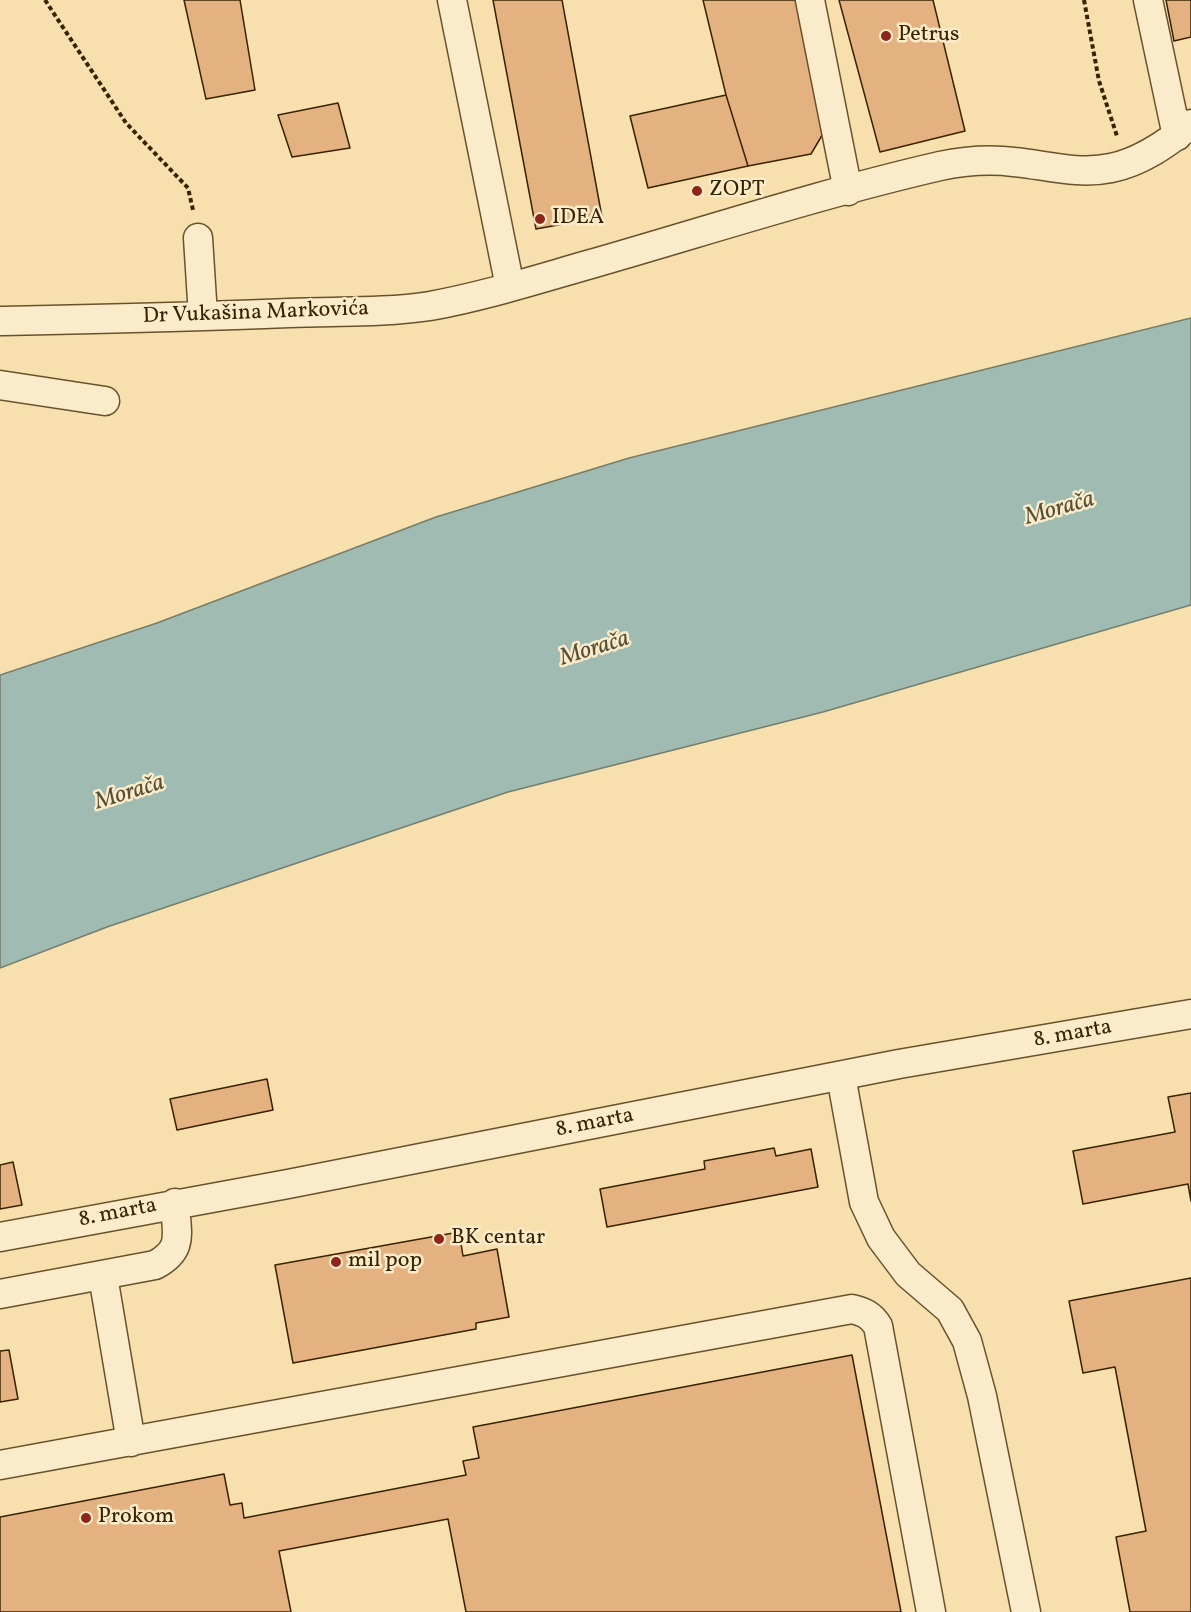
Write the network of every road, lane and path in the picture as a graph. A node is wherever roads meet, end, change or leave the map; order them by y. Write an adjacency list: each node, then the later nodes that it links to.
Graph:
1 (45, 0): 9 (path)
2 (452, 0): 10 (street)
3 (810, 0): 8 (street)
4 (1084, 0): 7 (path)
5 (1148, 0): 6 (street)
6 (1184, 130): 7 (street, Dr Vukašina Markovića)
7 (1126, 164): 8 (street, Dr Vukašina Markovića)
8 (848, 191): 10 (street, Dr Vukašina Markovića)
9 (198, 238): 11 (street)
10 (510, 287): 11 (street, Dr Vukašina Markovića)
11 (203, 316): 12 (street, Dr Vukašina Markovića)
12 (0, 321)
13 (0, 385): 14 (street)
14 (105, 401)
15 (1191, 1014): 16 (street, 8. marta)
16 (841, 1076): 17 (street, 8. marta); 24 (street)
17 (175, 1203): 18 (street, 8. marta); 19 (street)
18 (0, 1237)
19 (103, 1276): 20 (street); 21 (street)
20 (0, 1294)
21 (131, 1442): 22 (street); 23 (street)
22 (0, 1465)
23 (931, 1612)
24 (1026, 1612)

